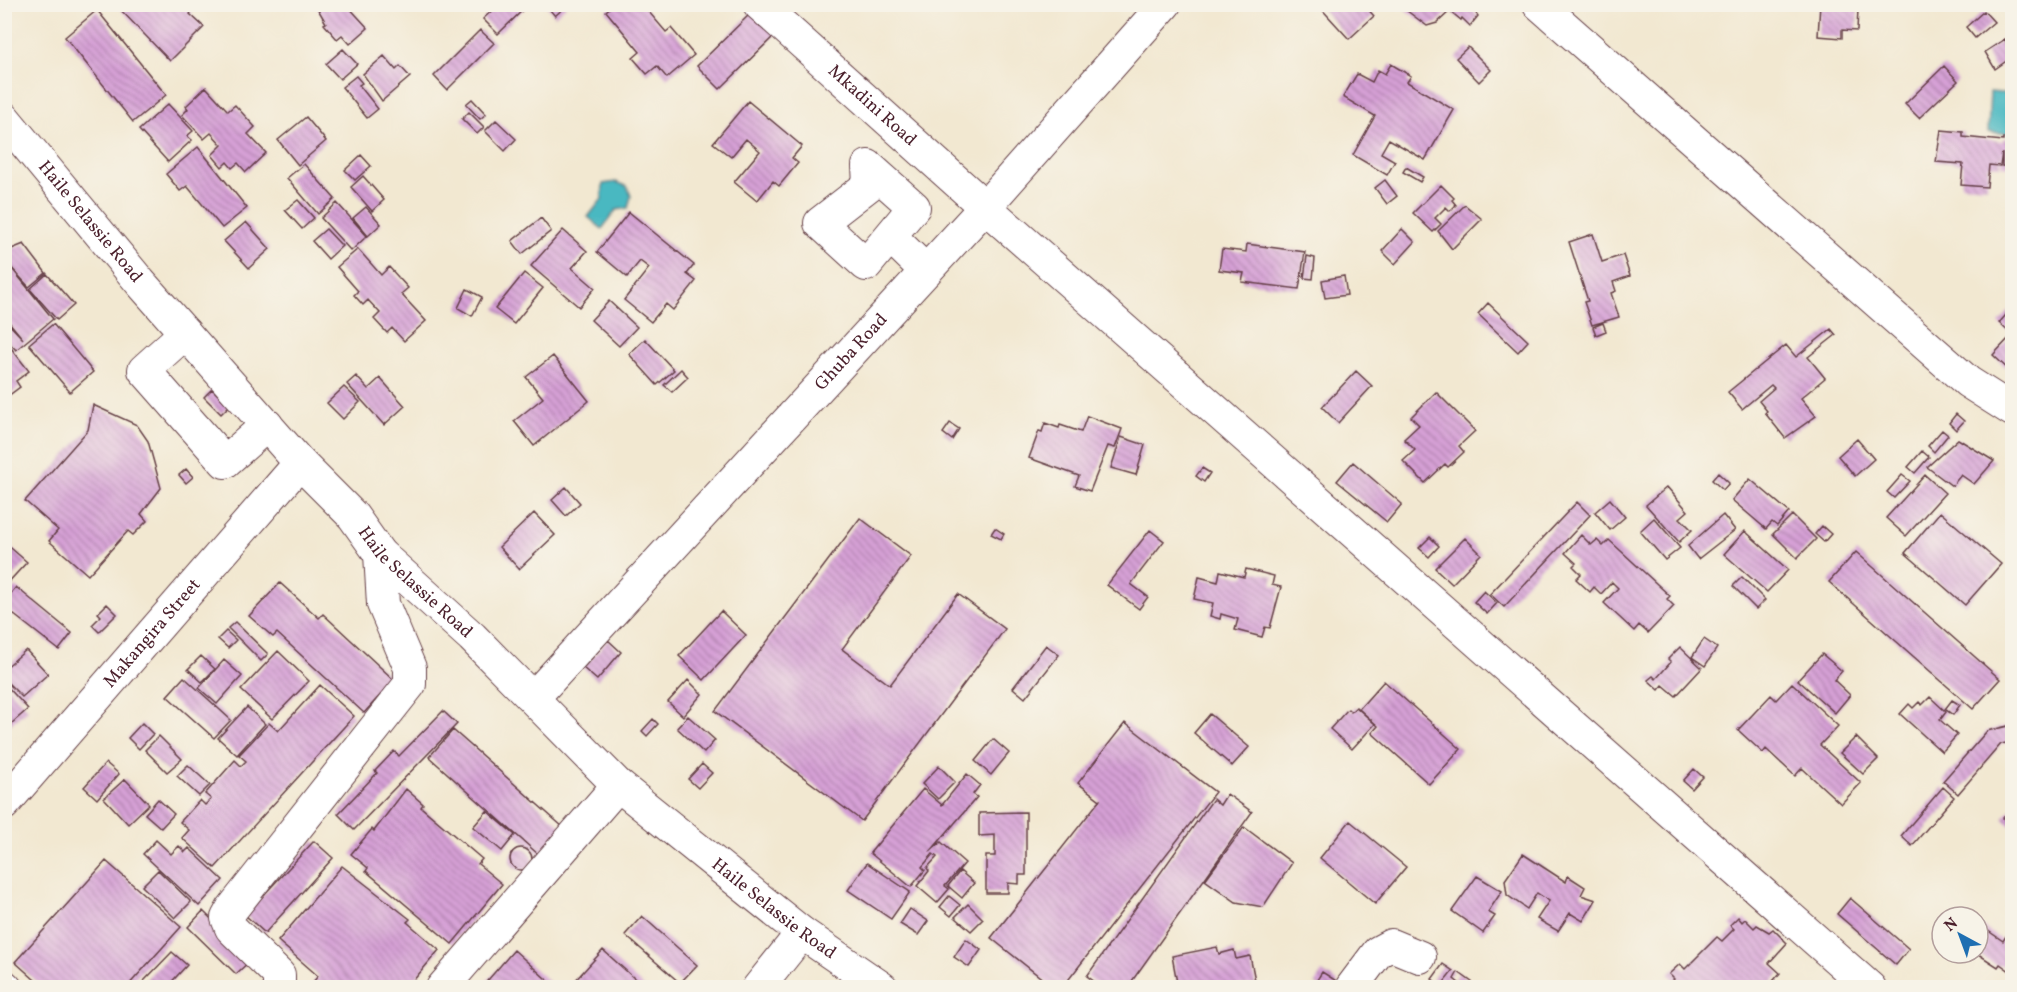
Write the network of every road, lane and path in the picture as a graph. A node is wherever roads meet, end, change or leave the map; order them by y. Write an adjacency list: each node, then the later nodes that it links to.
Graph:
1 (759, 4): 5 (street, Mkadini Road)
2 (1165, 4): 5 (street, Ghuba Road)
3 (1539, 4): 9 (street)
4 (4, 118): 8 (street, Haile Selassie Road)
5 (984, 207): 7 (street, Ghuba Road); 23 (street, Mkadini Road)
6 (890, 236): 7 (street)
7 (926, 271): 13 (street, Ghuba Road)
8 (185, 333): 10 (street, Haile Selassie Road); 10 (street)
9 (2013, 410)
10 (267, 424): 11 (street, Haile Selassie Road)
11 (300, 463): 12 (street, Haile Selassie Road); 15 (street, Makangira Street)
12 (380, 554): 13 (street, Haile Selassie Road); 18 (street)
13 (532, 698): 14 (street, Haile Selassie Road)
14 (618, 785): 16 (street, Haile Selassie Road); 19 (street)
15 (4, 804)
16 (802, 933): 20 (street); 21 (street, Haile Selassie Road)
17 (1420, 957): 22 (street)
18 (279, 987)
19 (442, 987)
20 (758, 987)
21 (882, 987)
22 (1351, 987)
23 (1870, 987)

